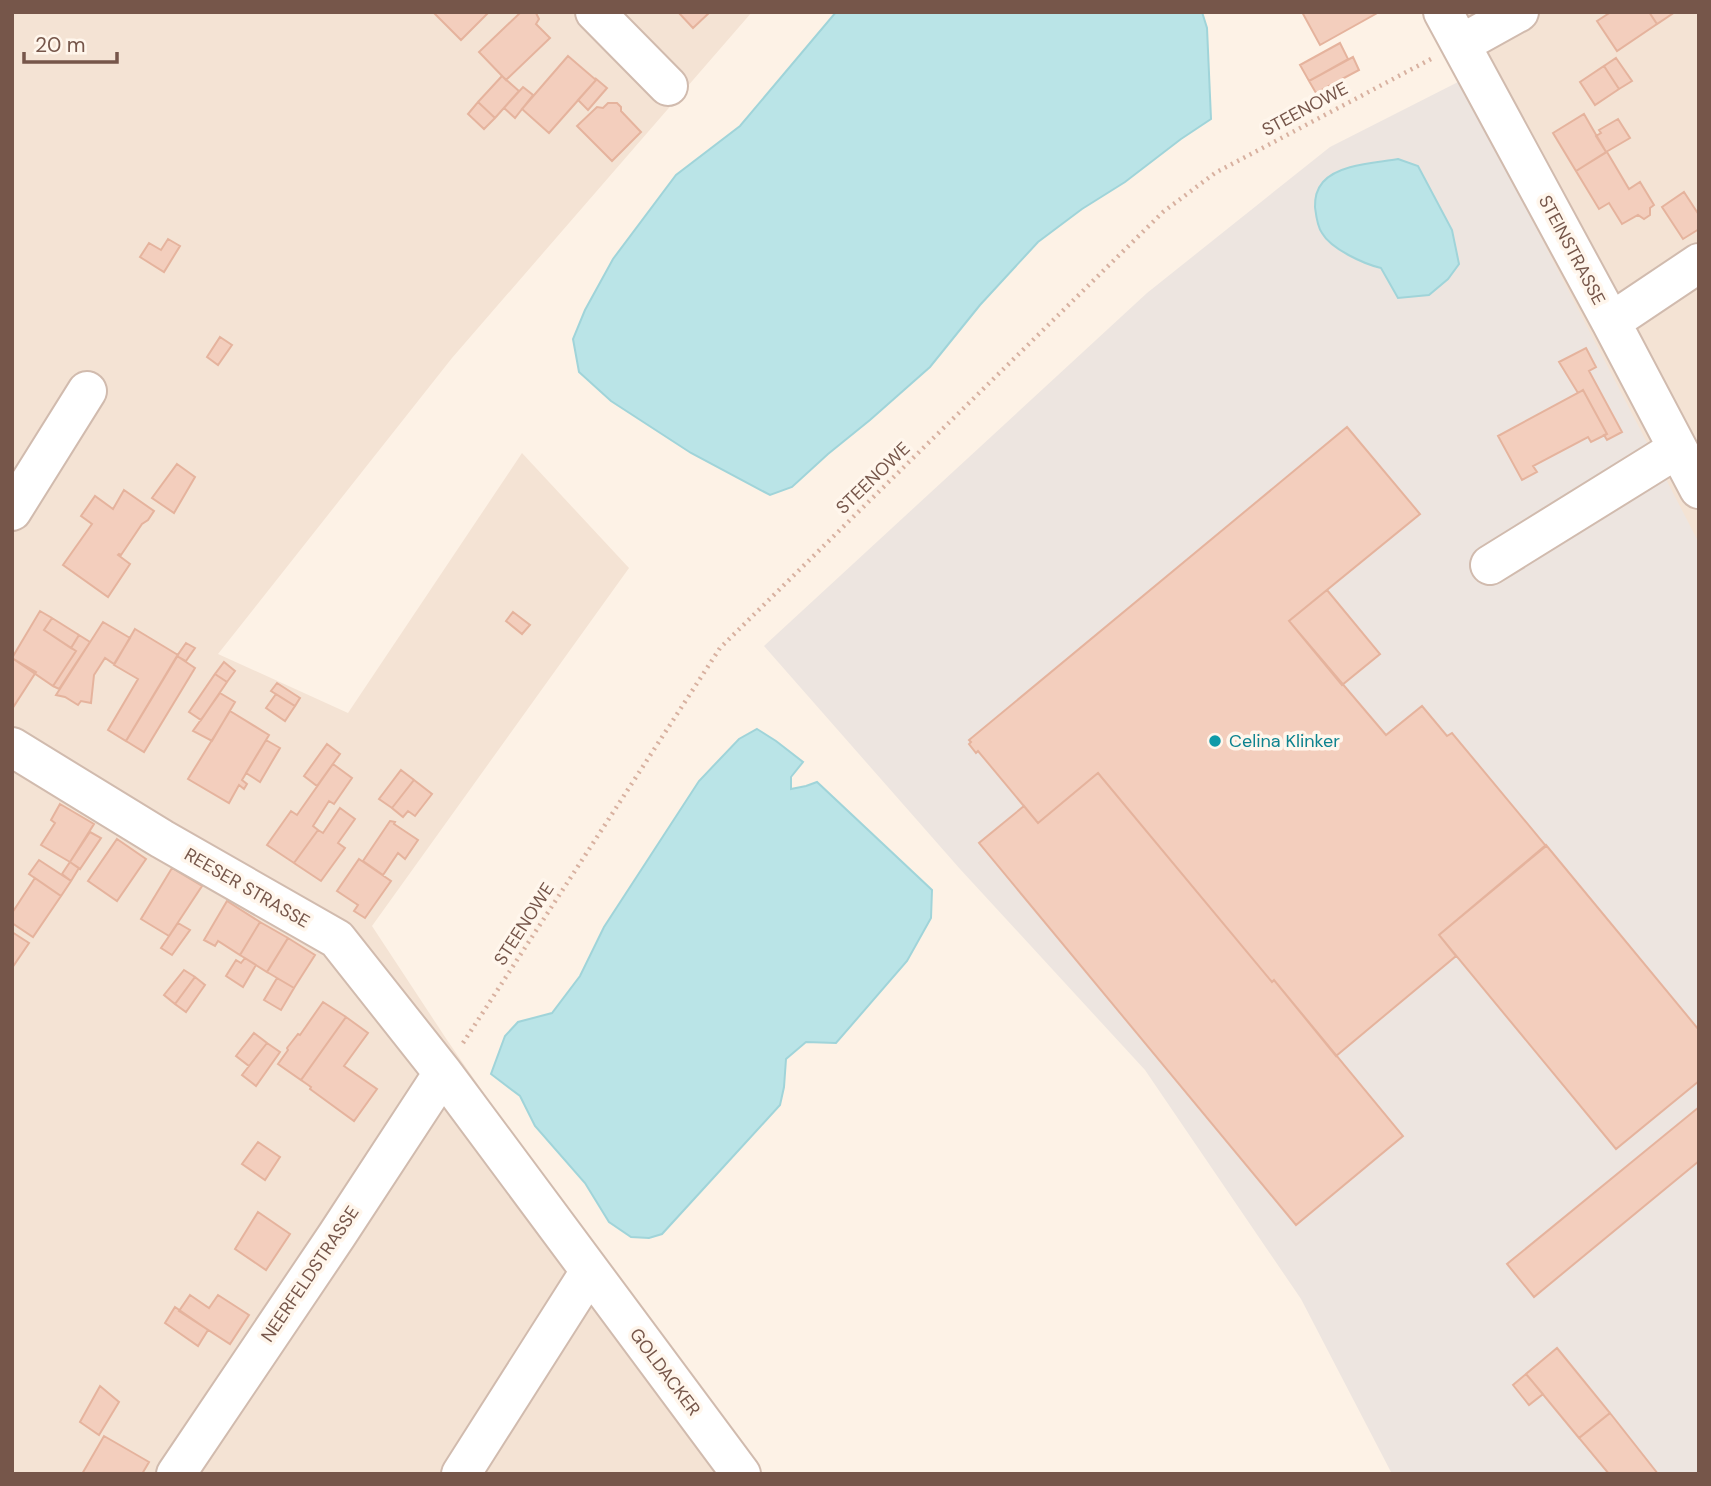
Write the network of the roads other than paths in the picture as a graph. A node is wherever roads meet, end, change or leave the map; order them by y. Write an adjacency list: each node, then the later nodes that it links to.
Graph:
1 (595, 12): 4 (street)
2 (1519, 12): 3 (street)
3 (1452, 28): 6 (street, STEINSTRASSE)
4 (668, 86)
5 (1699, 263): 6 (street)
6 (1611, 322): 8 (street, STEINSTRASSE)
7 (87, 391): 10 (street)
8 (1677, 449): 9 (street, STEINSTRASSE); 11 (street)
9 (1699, 489)
10 (12, 511)
11 (1490, 565)
12 (12, 747): 13 (street, REESER STRASSE)
13 (443, 1073): 14 (street, GOLDACKER); 15 (street, NEERFELDSTRASSE)
14 (590, 1271): 16 (street); 17 (street, GOLDACKER)
15 (176, 1474)
16 (461, 1474)
17 (741, 1474)

